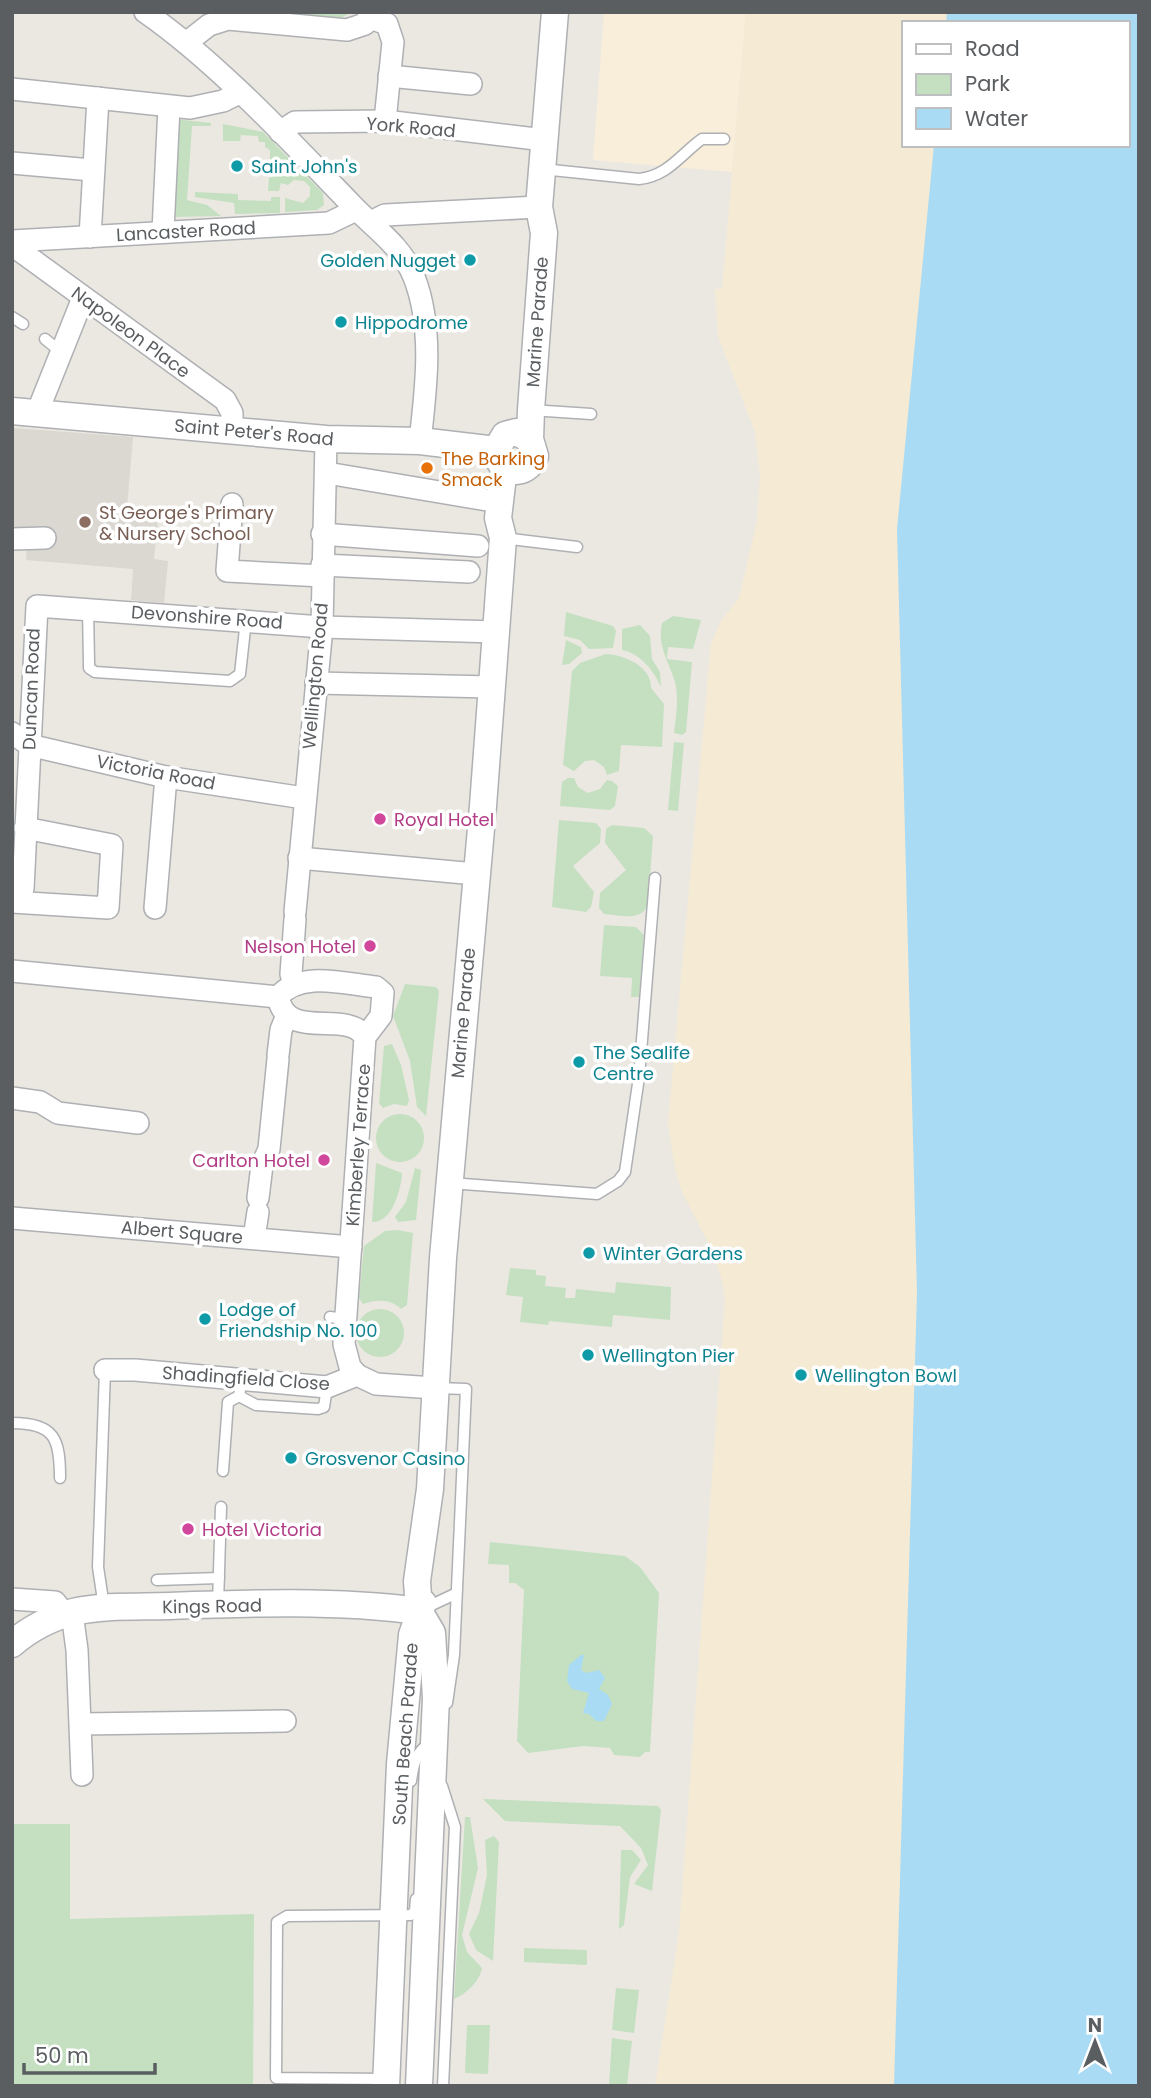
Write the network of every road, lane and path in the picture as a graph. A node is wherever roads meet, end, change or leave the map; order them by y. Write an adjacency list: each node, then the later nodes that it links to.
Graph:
1 (145, 12): 5 (street)
2 (555, 12): 15 (street, Marine Parade)
3 (371, 15): 4 (street); 6 (street)
4 (219, 17): 5 (street)
5 (186, 43): 9 (street)
6 (389, 76): 7 (street); 12 (street)
7 (471, 84)
8 (12, 89): 10 (street)
9 (239, 93): 11 (street); 13 (street)
10 (98, 97): 11 (street); 18 (street)
11 (169, 107): 21 (street)
12 (385, 121): 13 (street, York Road); 15 (street, York Road)
13 (280, 132): 20 (street)
14 (724, 139): 17 (lane)
15 (544, 140): 17 (street, Marine Parade)
16 (12, 163): 18 (street)
17 (542, 169): 19 (street, Marine Parade)
18 (92, 170): 22 (street)
19 (539, 207): 20 (street, Lancaster Road); 27 (street, Marine Parade); 33 (street, Marine Parade)
20 (364, 216): 21 (street, Lancaster Road); 32 (street)
21 (163, 230): 22 (street, Lancaster Road)
22 (90, 237): 23 (street, Lancaster Road)
23 (12, 243): 24 (street, Napoleon Place)
24 (83, 298): 28 (street); 30 (street, Napoleon Place)
25 (12, 317): 26 (lane)
26 (23, 324)
27 (531, 410): 29 (lane); 33 (street, Marine Parade)
28 (25, 412): 30 (street, Saint Peter's Road)
29 (591, 414)
30 (232, 430): 31 (street, Saint Peter's Road)
31 (326, 439): 32 (street, Saint Peter's Road); 34 (street, Wellington Road)
32 (420, 441): 33 (street, Saint Peter's Road)
33 (513, 452): 35 (street, Marine Parade); 39 (street, Marine Parade)
34 (327, 473): 35 (street); 37 (street, Wellington Road)
35 (499, 502): 39 (street, Marine Parade)
36 (232, 503): 43 (street)
37 (322, 534): 41 (street); 43 (street, Wellington Road)
38 (45, 538): 40 (street)
39 (503, 538): 42 (lane); 49 (street, Marine Parade)
40 (12, 539)
41 (478, 546)
42 (577, 547)
43 (323, 570): 44 (street); 48 (street, Wellington Road)
44 (469, 572)
45 (43, 605): 46 (street, Devonshire Road); 52 (street, Duncan Road)
46 (88, 610): 47 (street, Devonshire Road); 47 (lane)
47 (246, 620): 48 (street, Devonshire Road)
48 (322, 627): 49 (street, Devonshire Road); 50 (street, Wellington Road)
49 (496, 632): 51 (street, Marine Parade)
50 (316, 683): 51 (street); 55 (street, Wellington Road)
51 (491, 687): 58 (street, Marine Parade)
52 (21, 739): 53 (street, Duncan Road); 54 (street, Victoria Road)
53 (20, 777): 56 (street, Duncan Road)
54 (166, 777): 55 (street, Victoria Road); 61 (street)
55 (304, 798): 57 (street, Wellington Road)
56 (25, 828): 60 (street, Duncan Road); 60 (street)
57 (299, 858): 58 (street); 63 (street, Wellington Road)
58 (476, 874): 67 (street, Marine Parade)
59 (655, 878): 67 (lane)
60 (12, 901)
61 (155, 908)
62 (12, 971): 63 (street)
63 (286, 998): 64 (street); 64 (street); 69 (street, Wellington Road)
64 (365, 1037): 70 (street, Kimberley Terrace)
65 (12, 1098): 66 (street)
66 (138, 1122)
67 (450, 1183): 76 (street, Marine Parade)
68 (12, 1217): 69 (street, Albert Square)
69 (254, 1238): 70 (street, Albert Square)
70 (351, 1247): 72 (street, Kimberley Terrace)
71 (105, 1370): 75 (street, Shadingfield Close); 87 (lane)
72 (357, 1375): 74 (street, Shadingfield Close); 76 (street)
73 (283, 1384): 74 (street, Shadingfield Close); 75 (street, Shadingfield Close); 77 (lane)
74 (327, 1387): 77 (lane)
75 (240, 1388): 77 (lane); 79 (lane)
76 (434, 1388): 84 (lane); 88 (street, Marine Parade)
77 (280, 1406)
78 (12, 1423): 80 (lane)
79 (223, 1471)
80 (60, 1478)
81 (221, 1507): 82 (lane)
82 (219, 1578): 83 (lane); 86 (lane)
83 (157, 1580)
84 (456, 1594): 88 (lane); 93 (lane)
85 (12, 1599): 89 (street)
86 (218, 1604): 87 (street, Kings Road); 88 (street, Kings Road)
87 (104, 1607): 89 (street, Kings Road)
88 (419, 1611): 93 (street, South Beach Parade); 96 (street, South Beach Parade)
89 (69, 1614): 90 (street, Kings Road); 92 (street)
90 (12, 1644)
91 (285, 1721): 92 (street)
92 (81, 1724): 95 (street)
93 (439, 1732): 94 (street, South Beach Parade); 96 (lane); 100 (lane)
94 (433, 1774): 97 (lane); 99 (street, South Beach Parade)
95 (82, 1775)
96 (398, 1830): 97 (street, South Beach Parade)
97 (395, 1916): 98 (street, South Beach Parade); 98 (lane)
98 (386, 2082)
99 (419, 2086)
100 (443, 2086)

